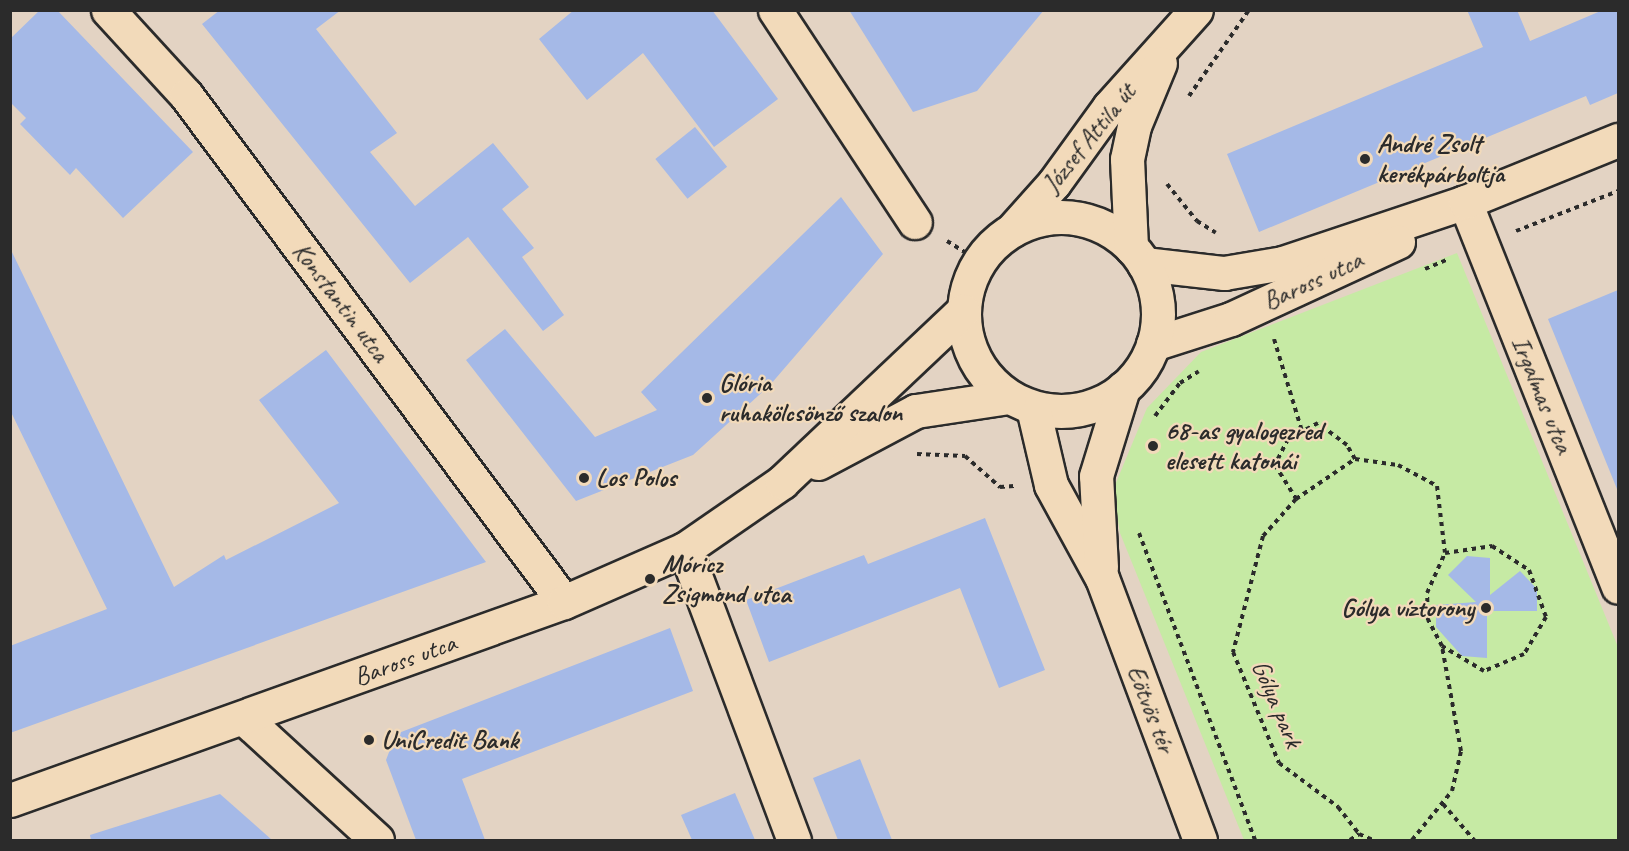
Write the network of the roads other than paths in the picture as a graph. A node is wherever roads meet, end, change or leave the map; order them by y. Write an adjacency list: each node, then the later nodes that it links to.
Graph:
1 (108, 10): 18 (street, Konstantin utca)
2 (775, 10): 7 (street)
3 (1196, 10): 4 (street, József Attila út)
4 (1167, 45): 8 (street, József Attila út); 9 (street, József Attila út)
5 (1618, 140): 6 (street, Baross utca)
6 (1465, 202): 9 (street, Baross utca); 11 (street, Baross utca); 17 (street, Irgalmas utca)
7 (915, 222)
8 (1011, 231): 9 (street); 10 (street)
9 (1137, 255): 11 (street)
10 (963, 311): 13 (street); 14 (street, Baross utca)
11 (1154, 344): 12 (street)
12 (1123, 388): 13 (street); 16 (street, Eötvös tér)
13 (1021, 402): 14 (street, Baross utca); 16 (street, Eötvös tér)
14 (782, 482): 15 (street, Baross utca)
15 (685, 549): 18 (street, Baross utca); 22 (street)
16 (1101, 578): 23 (street, Eötvös tér)
17 (1618, 587)
18 (564, 602): 19 (street, Baross utca)
19 (245, 719): 20 (street, Baross utca); 21 (street)
20 (10, 800)
21 (377, 840)
22 (794, 840)
23 (1200, 840)

